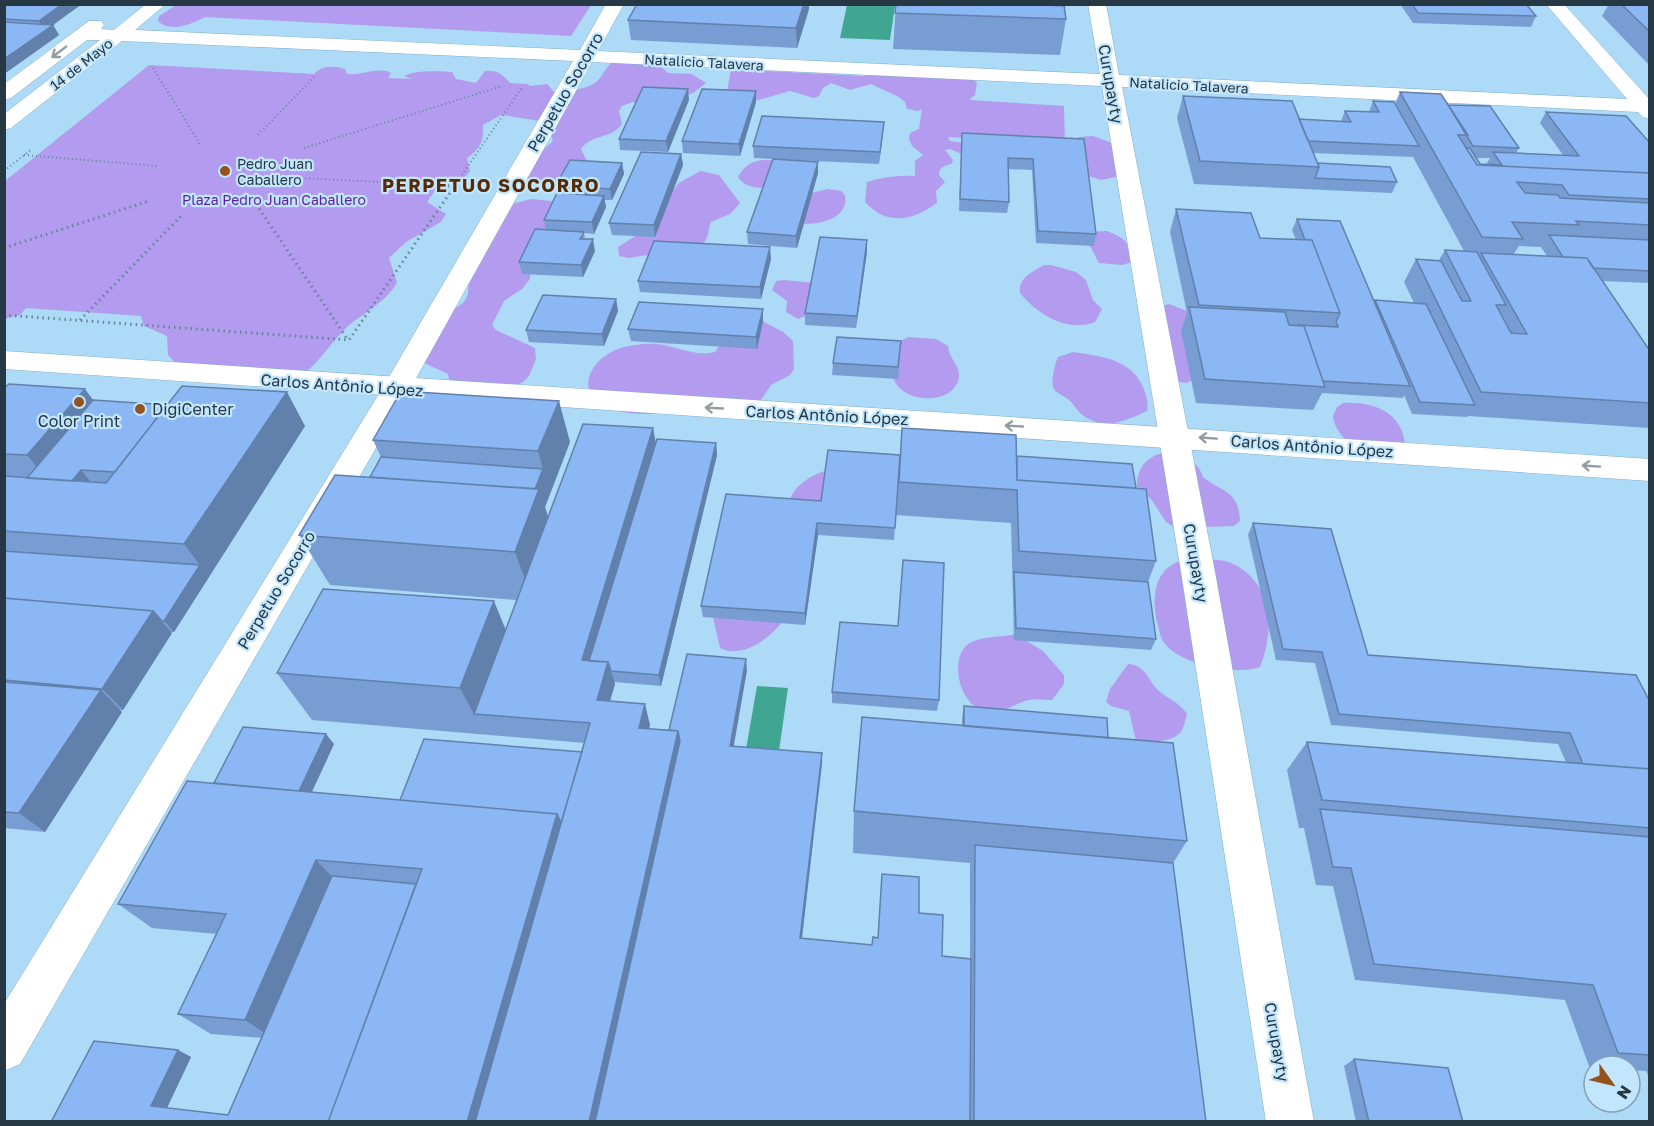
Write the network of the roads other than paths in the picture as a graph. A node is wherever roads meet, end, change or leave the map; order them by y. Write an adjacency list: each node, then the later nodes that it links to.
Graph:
1 (158, 4): 7 (street, 14 de Mayo)
2 (615, 4): 8 (street, Perpetuo Socorro)
3 (1097, 4): 9 (street, Curupayty)
4 (1554, 4): 11 (street)
5 (107, 16): 6 (street, 14 de Mayo)
6 (83, 34): 7 (street, Natalicio Talavera); 10 (street, 14 de Mayo, one-way to 10)
7 (119, 35): 8 (street, Natalicio Talavera); 12 (street, 14 de Mayo)
8 (585, 56): 9 (street, Natalicio Talavera); 14 (street, Perpetuo Socorro)
9 (1110, 82): 11 (street, Natalicio Talavera); 15 (street, Curupayty)
10 (4, 94)
11 (1647, 108)
12 (4, 124)
13 (4, 360): 14 (street, Carlos Antônio López)
14 (396, 389): 15 (street, Carlos Antônio López, one-way to 14); 17 (street, Perpetuo Socorro)
15 (1174, 436): 16 (street, Carlos Antônio López, one-way to 15); 18 (street, Curupayty)
16 (1650, 470)
17 (4, 1048)
18 (1290, 1122)

